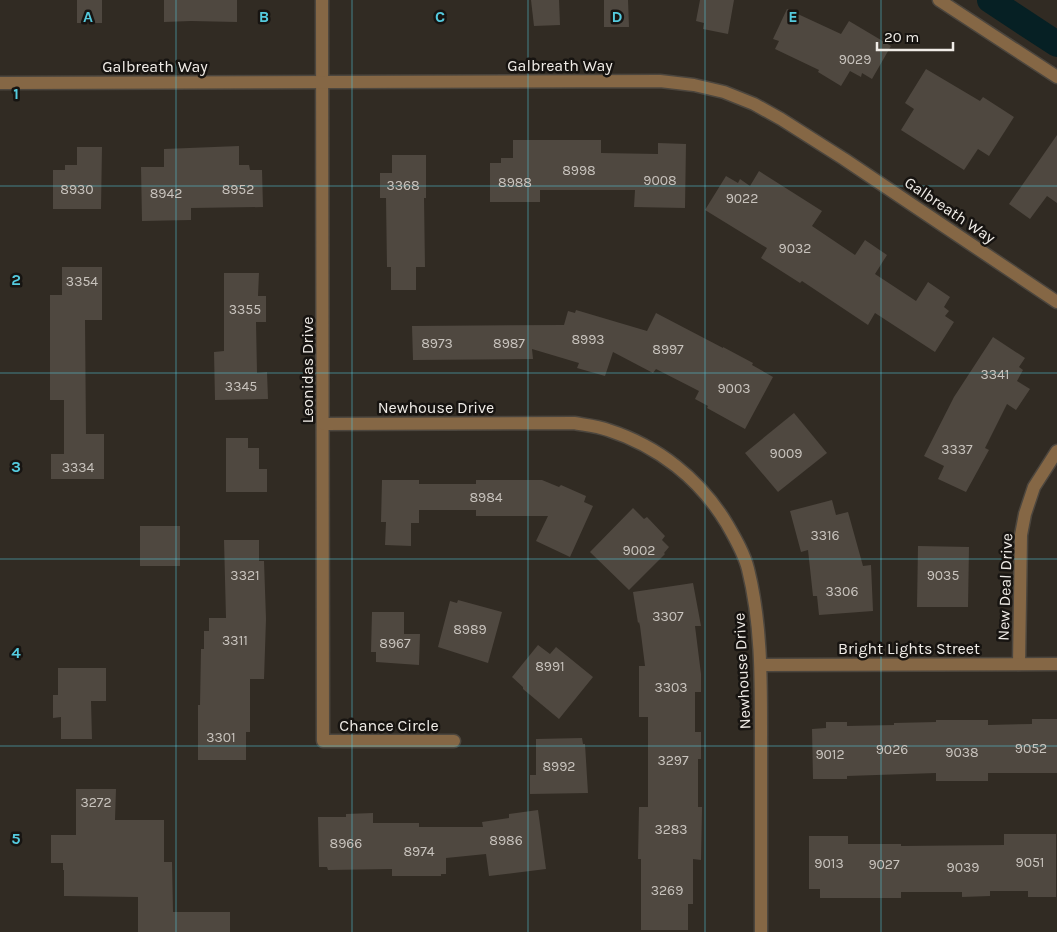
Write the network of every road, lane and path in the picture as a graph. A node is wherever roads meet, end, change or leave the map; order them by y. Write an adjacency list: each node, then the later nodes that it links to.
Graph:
1 (322, 0): 4 (street, Leonidas Drive)
2 (939, 0): 3 (street)
3 (1057, 77)
4 (323, 82): 5 (street, Galbreath Way); 6 (street, Galbreath Way); 7 (street, Leonidas Drive)
5 (0, 83)
6 (1057, 302)
7 (324, 424): 11 (street, Newhouse Drive); 12 (street, Leonidas Drive)
8 (1055, 454): 9 (street, New Deal Drive)
9 (1019, 664): 10 (street, Bright Lights Street); 11 (street, Bright Lights Street)
10 (1057, 664)
11 (761, 665): 14 (street, Newhouse Drive)
12 (323, 741): 13 (street, Chance Circle)
13 (454, 741)
14 (761, 932)

